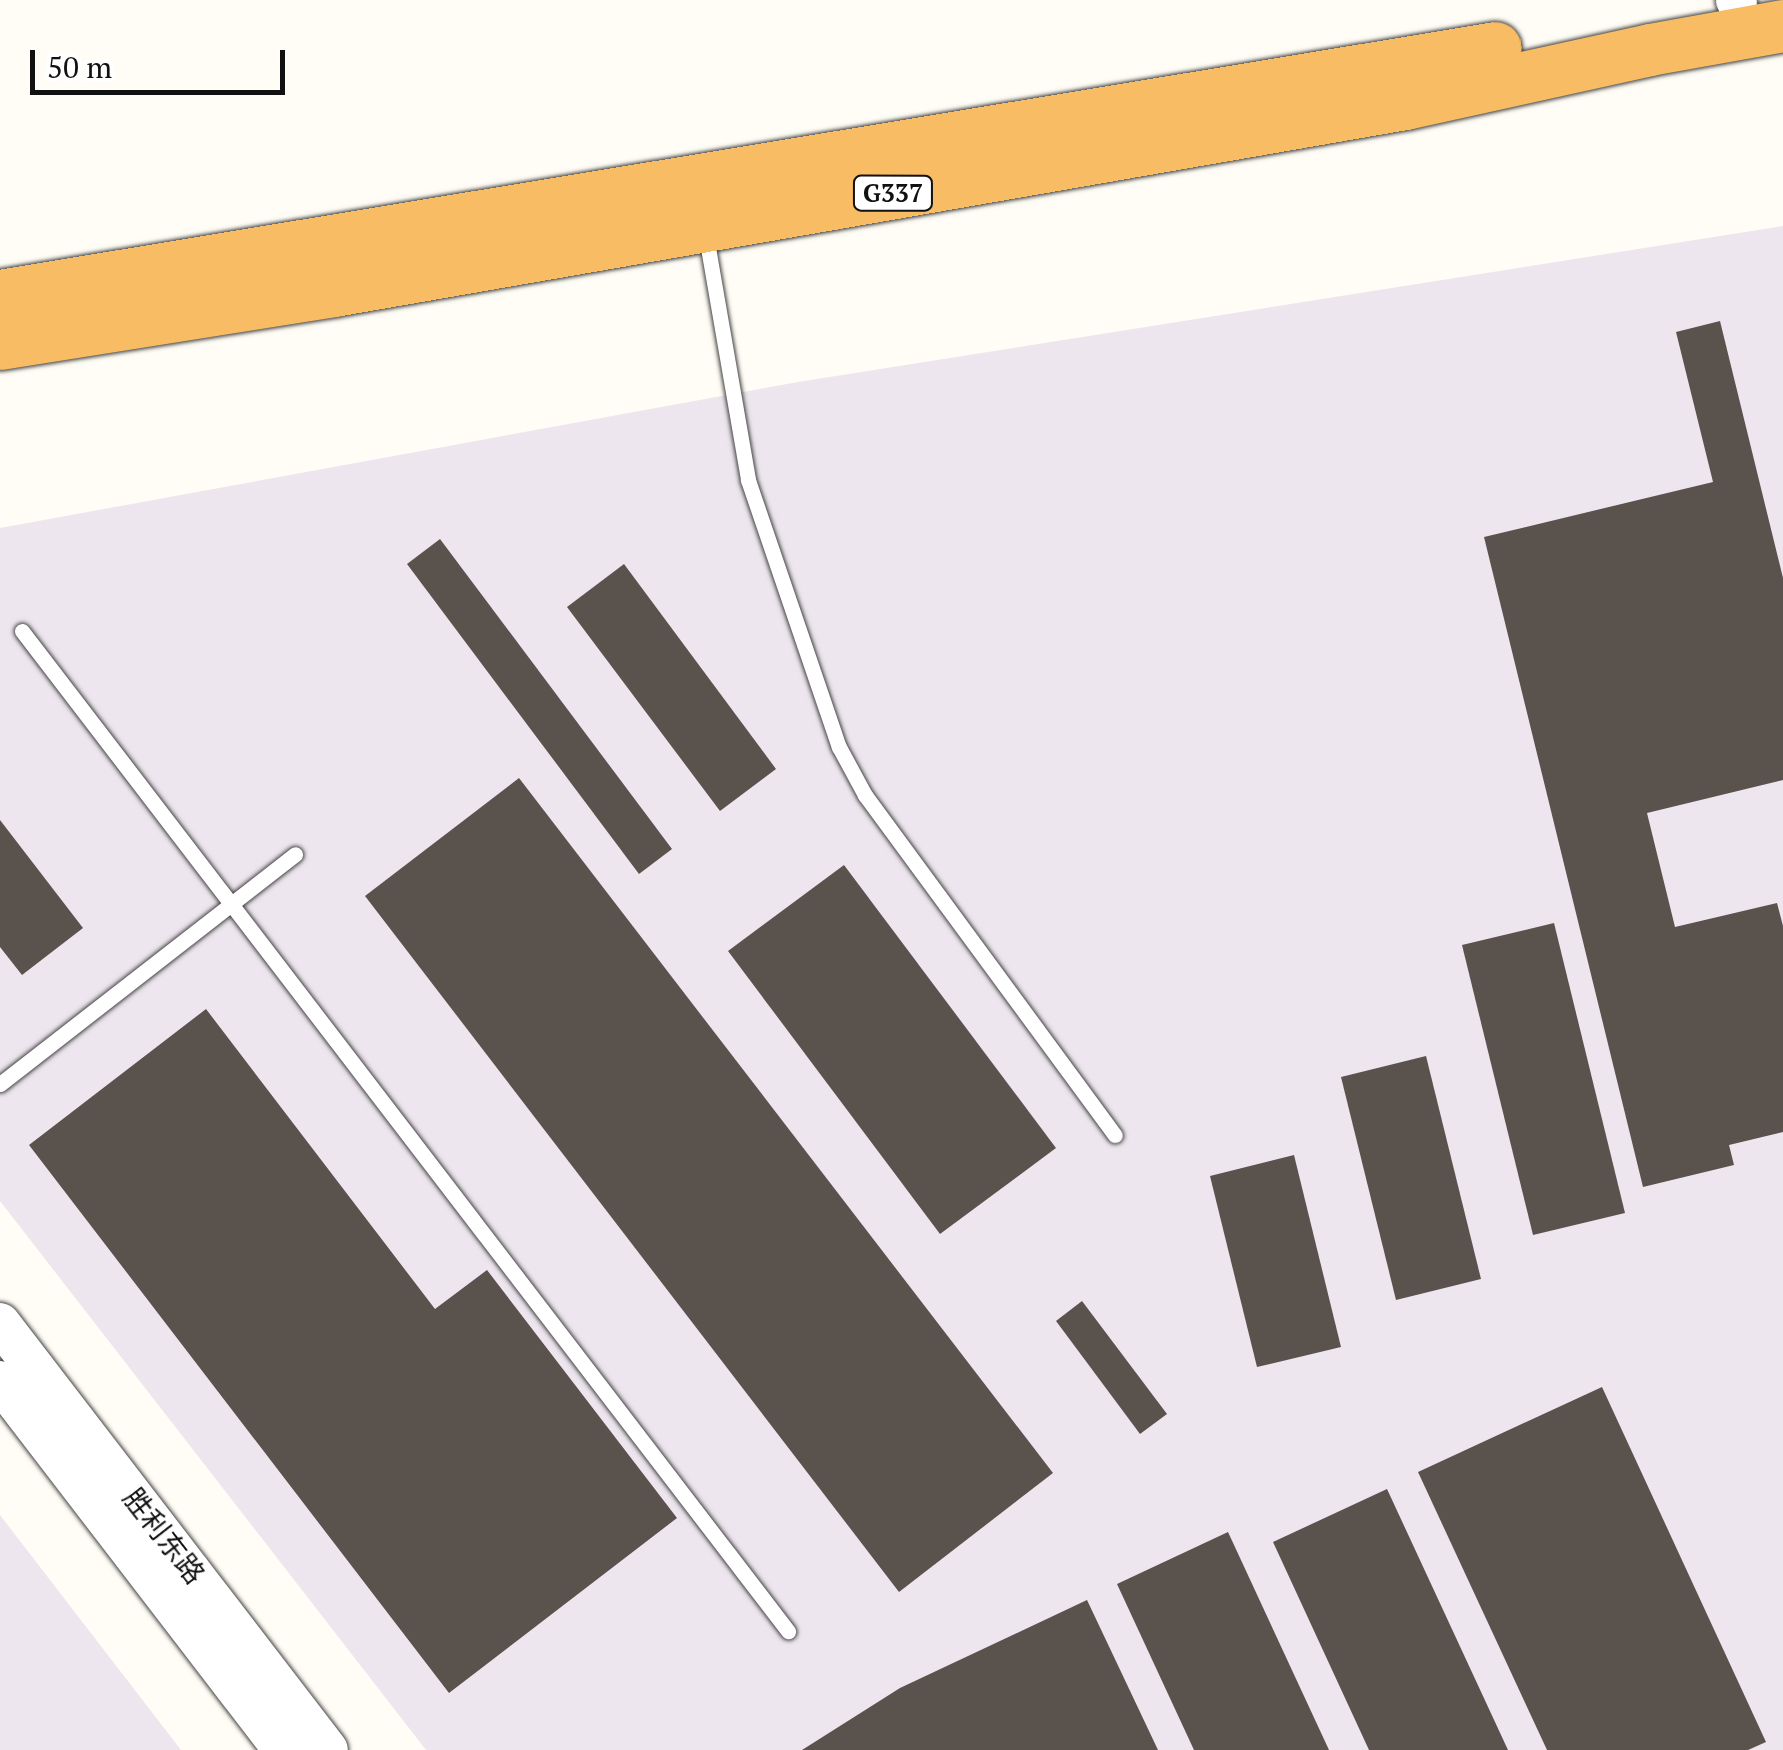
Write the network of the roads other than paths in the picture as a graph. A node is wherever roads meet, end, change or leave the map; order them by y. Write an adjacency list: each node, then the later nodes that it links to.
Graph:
1 (1740, 1): 4 (highway, G337)
2 (1783, 26): 3 (highway, G337)
3 (704, 226): 5 (highway, G337); 10 (lane)
4 (0, 296)
5 (0, 344)
6 (22, 632): 8 (lane)
7 (296, 854): 8 (lane)
8 (231, 904): 9 (lane); 13 (lane)
9 (0, 1084)
10 (1114, 1135)
11 (0, 1323): 15 (street, 胜利东路)
12 (0, 1381): 14 (street, 胜利东路)
13 (788, 1631)
14 (283, 1750)
15 (328, 1750)

